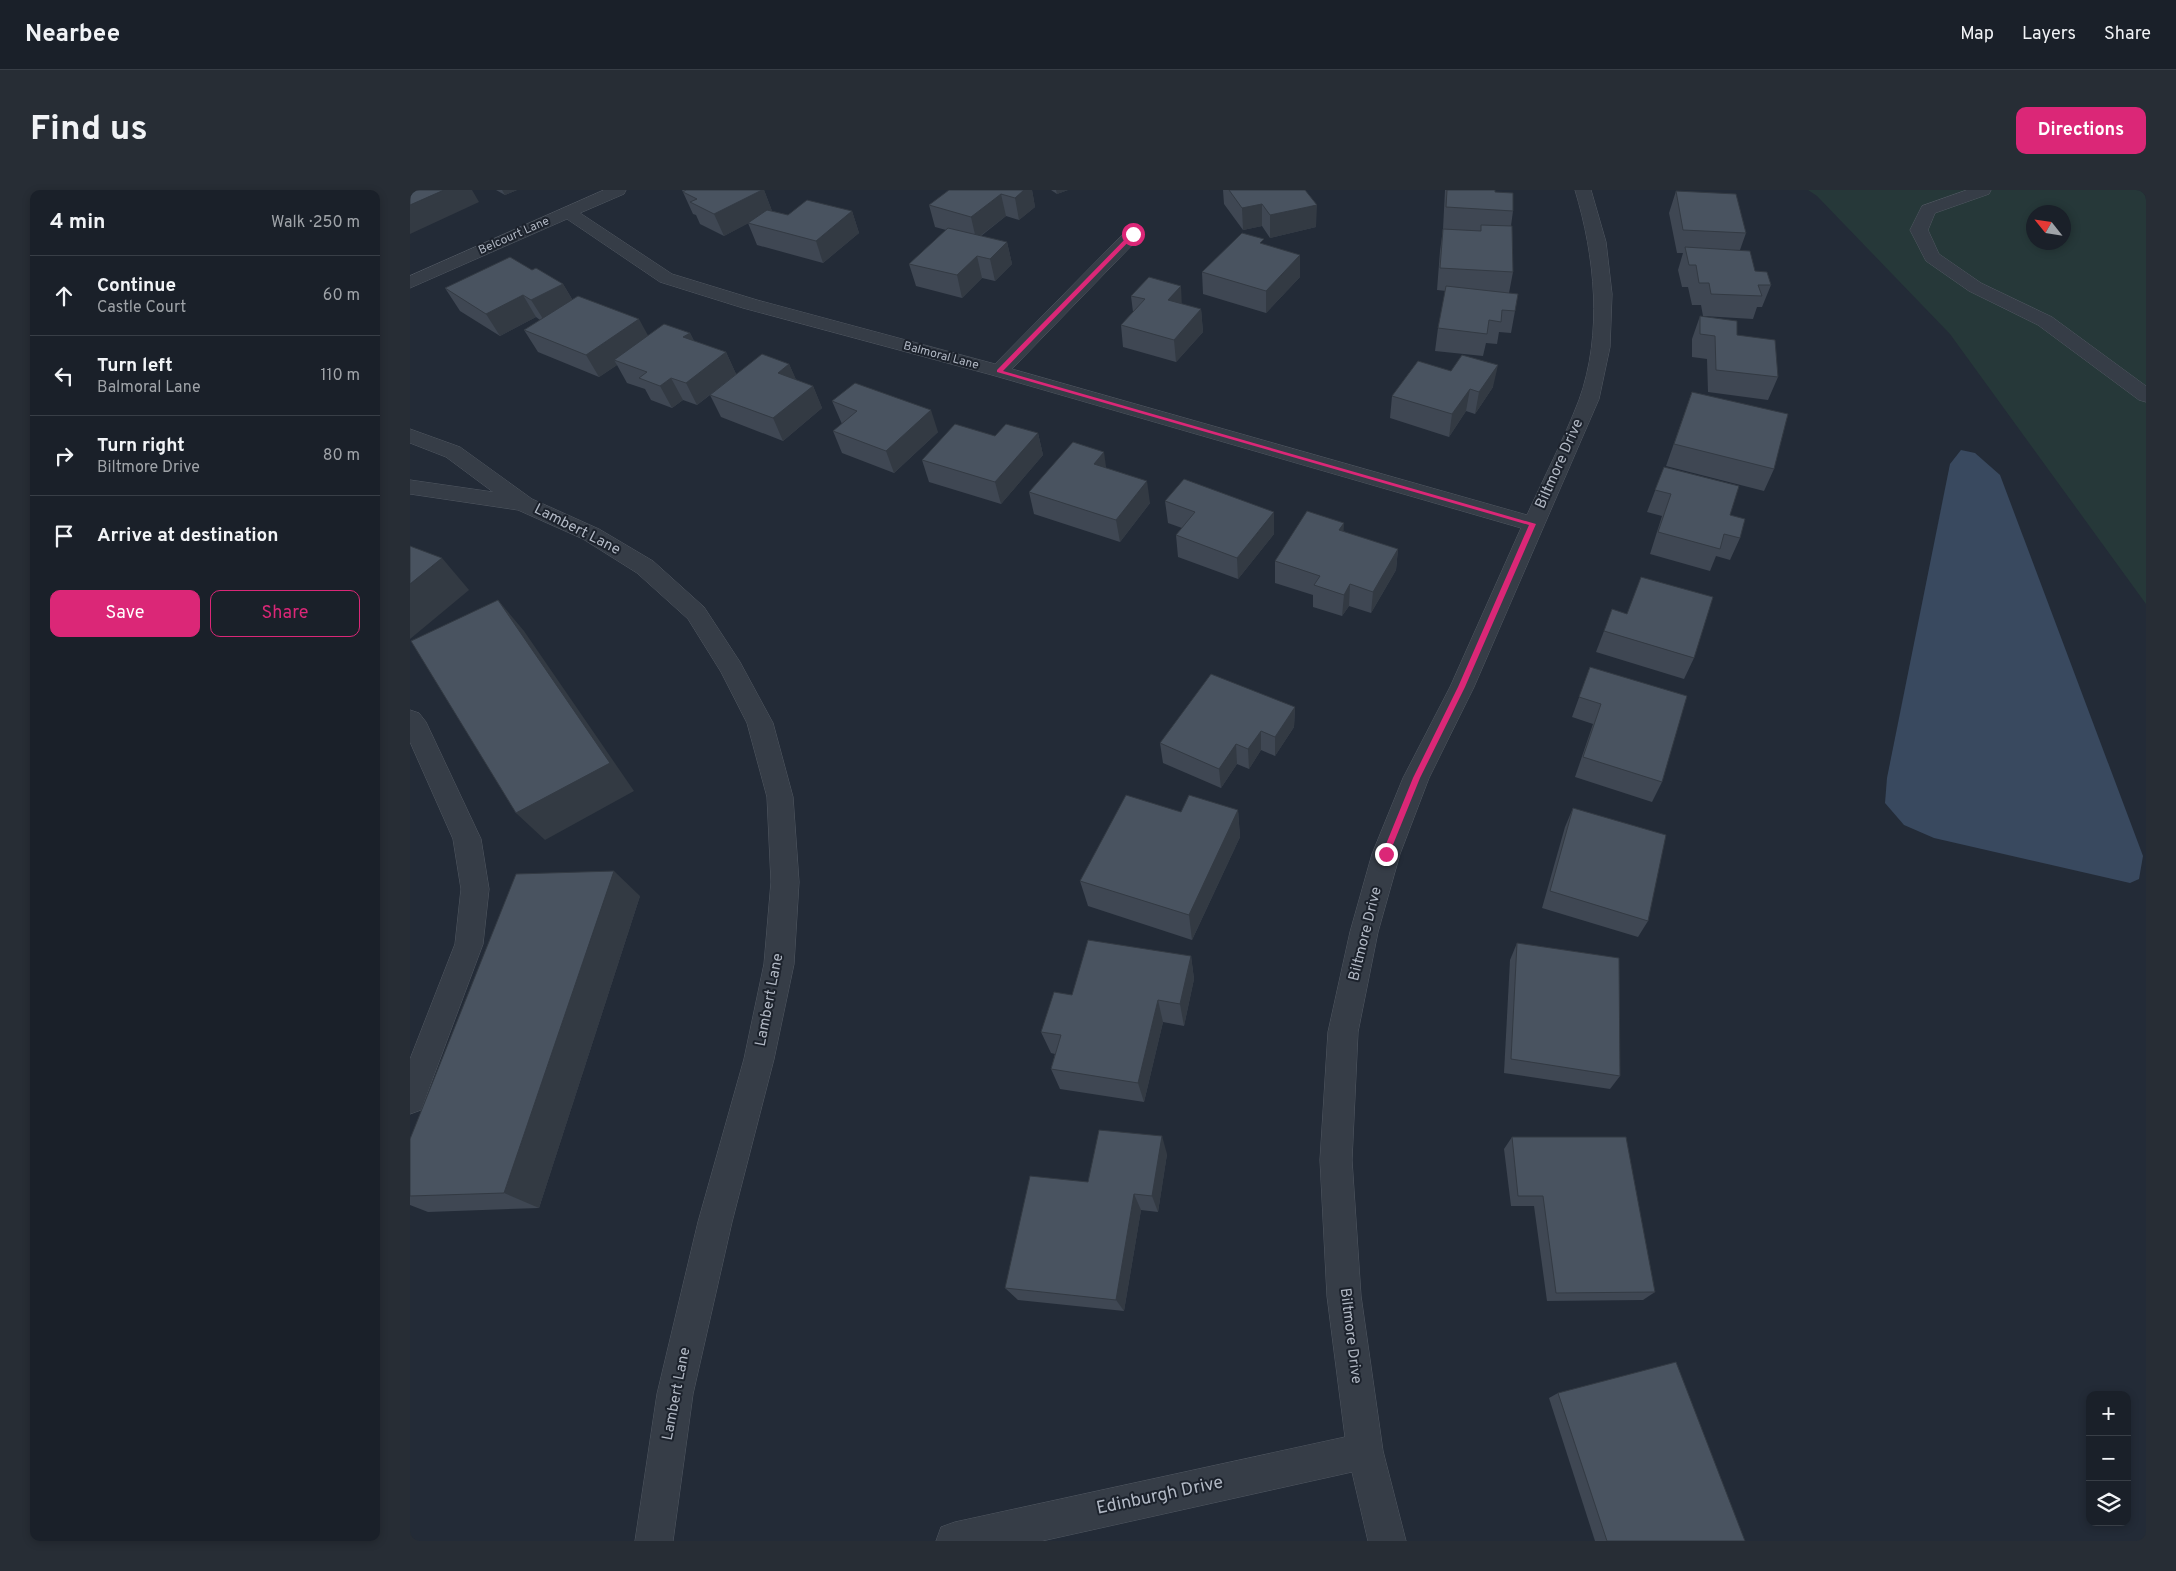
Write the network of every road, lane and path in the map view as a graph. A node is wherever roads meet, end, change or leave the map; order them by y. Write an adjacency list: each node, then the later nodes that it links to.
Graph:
1 (618, 190): 4 (street, Belcourt Lane)
2 (1583, 190): 12 (street, Biltmore Drive)
3 (1983, 190): 8 (street)
4 (567, 212): 6 (street, Belcourt Lane); 7 (street, Balmoral Lane)
5 (1133, 234): 7 (street)
6 (410, 283)
7 (999, 371): 12 (street, Balmoral Lane)
8 (2146, 396)
9 (410, 436): 11 (street, Lambert Lane)
10 (410, 487): 11 (street, Lambert Lane)
11 (524, 504): 17 (street, Lambert Lane)
12 (1532, 524): 16 (street, Biltmore Drive)
13 (410, 720): 14 (street)
14 (415, 1067): 15 (street)
15 (410, 1099)
16 (1365, 1451): 18 (street, Edinburgh Drive); 19 (street, Biltmore Drive)
17 (654, 1541)
18 (955, 1541)
19 (1387, 1541)

